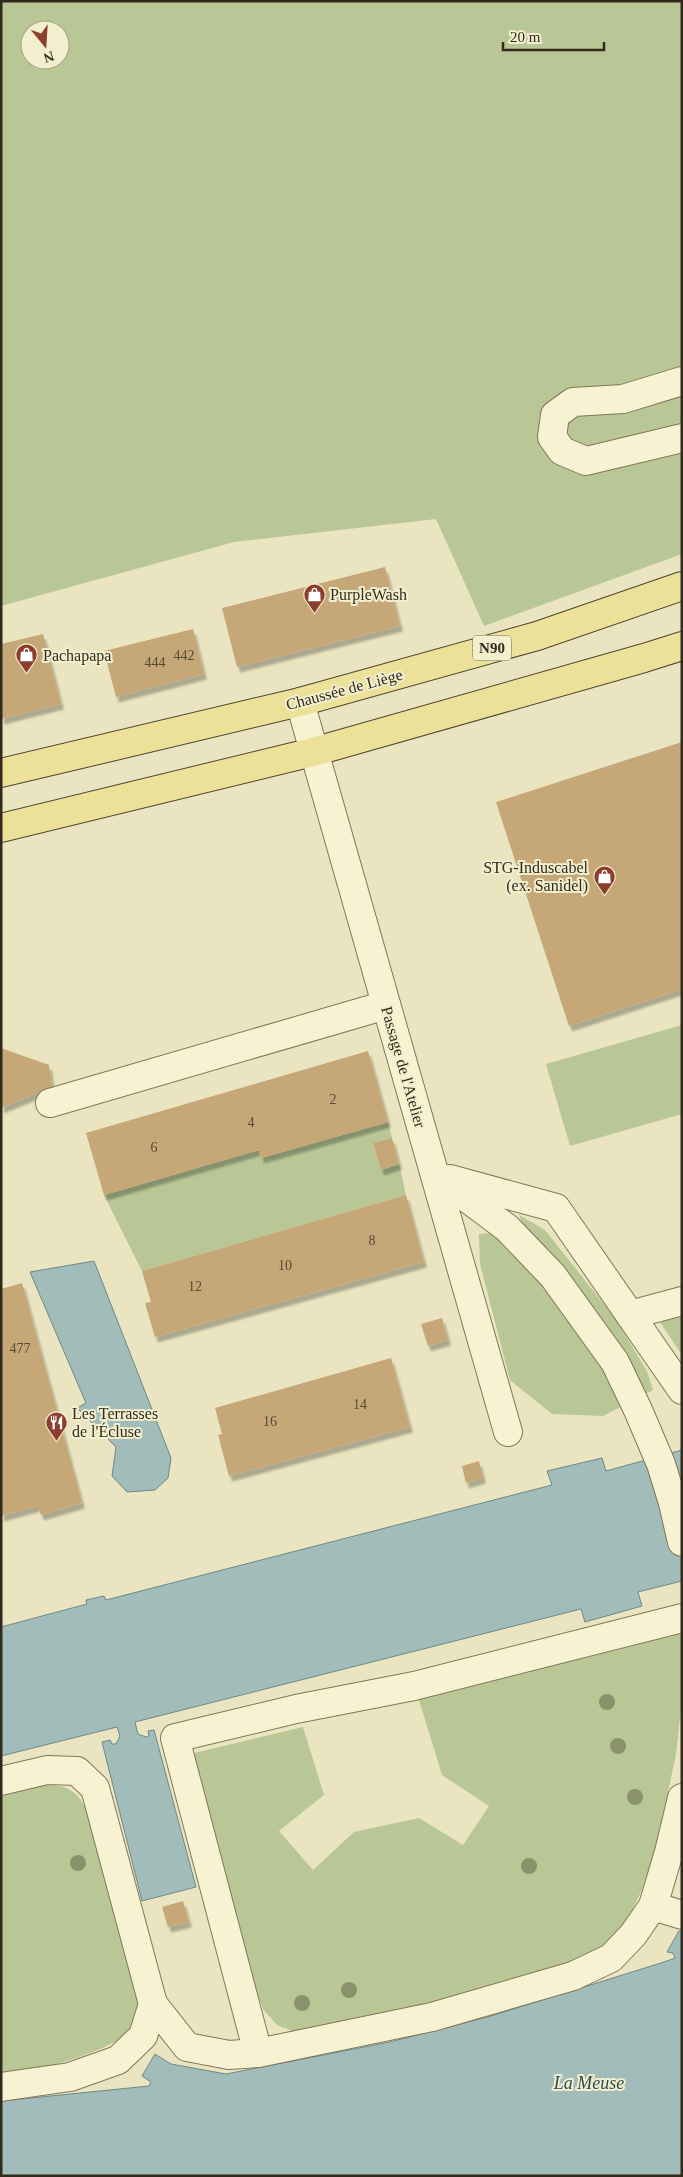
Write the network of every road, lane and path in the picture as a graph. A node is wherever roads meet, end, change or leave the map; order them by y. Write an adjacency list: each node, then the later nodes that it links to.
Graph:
1 (682, 381): 2 (street)
2 (682, 438)
3 (682, 586): 5 (main road, Chaussée de Liège / N90)
4 (682, 646): 6 (main road)
5 (300, 702): 6 (street, Passage de l'Atelier); 7 (main road, Chaussée de Liège / N90)
6 (313, 752): 8 (main road); 9 (street, Passage de l'Atelier)
7 (1, 773)
8 (1, 828)
9 (386, 1005): 10 (street); 11 (street, Passage de l'Atelier)
10 (50, 1103)
11 (434, 1174): 13 (street); 15 (street, Passage de l'Atelier); 16 (street)
12 (682, 1302): 13 (street)
13 (630, 1314): 14 (street)
14 (682, 1390)
15 (508, 1432)
16 (682, 1542)
17 (682, 1618): 23 (street)
18 (1, 1781): 22 (street)
19 (682, 1798): 20 (street)
20 (653, 1906): 21 (street); 23 (street)
21 (682, 1915)
22 (153, 2004): 23 (street); 24 (street)
23 (258, 2053)
24 (1, 2088)

